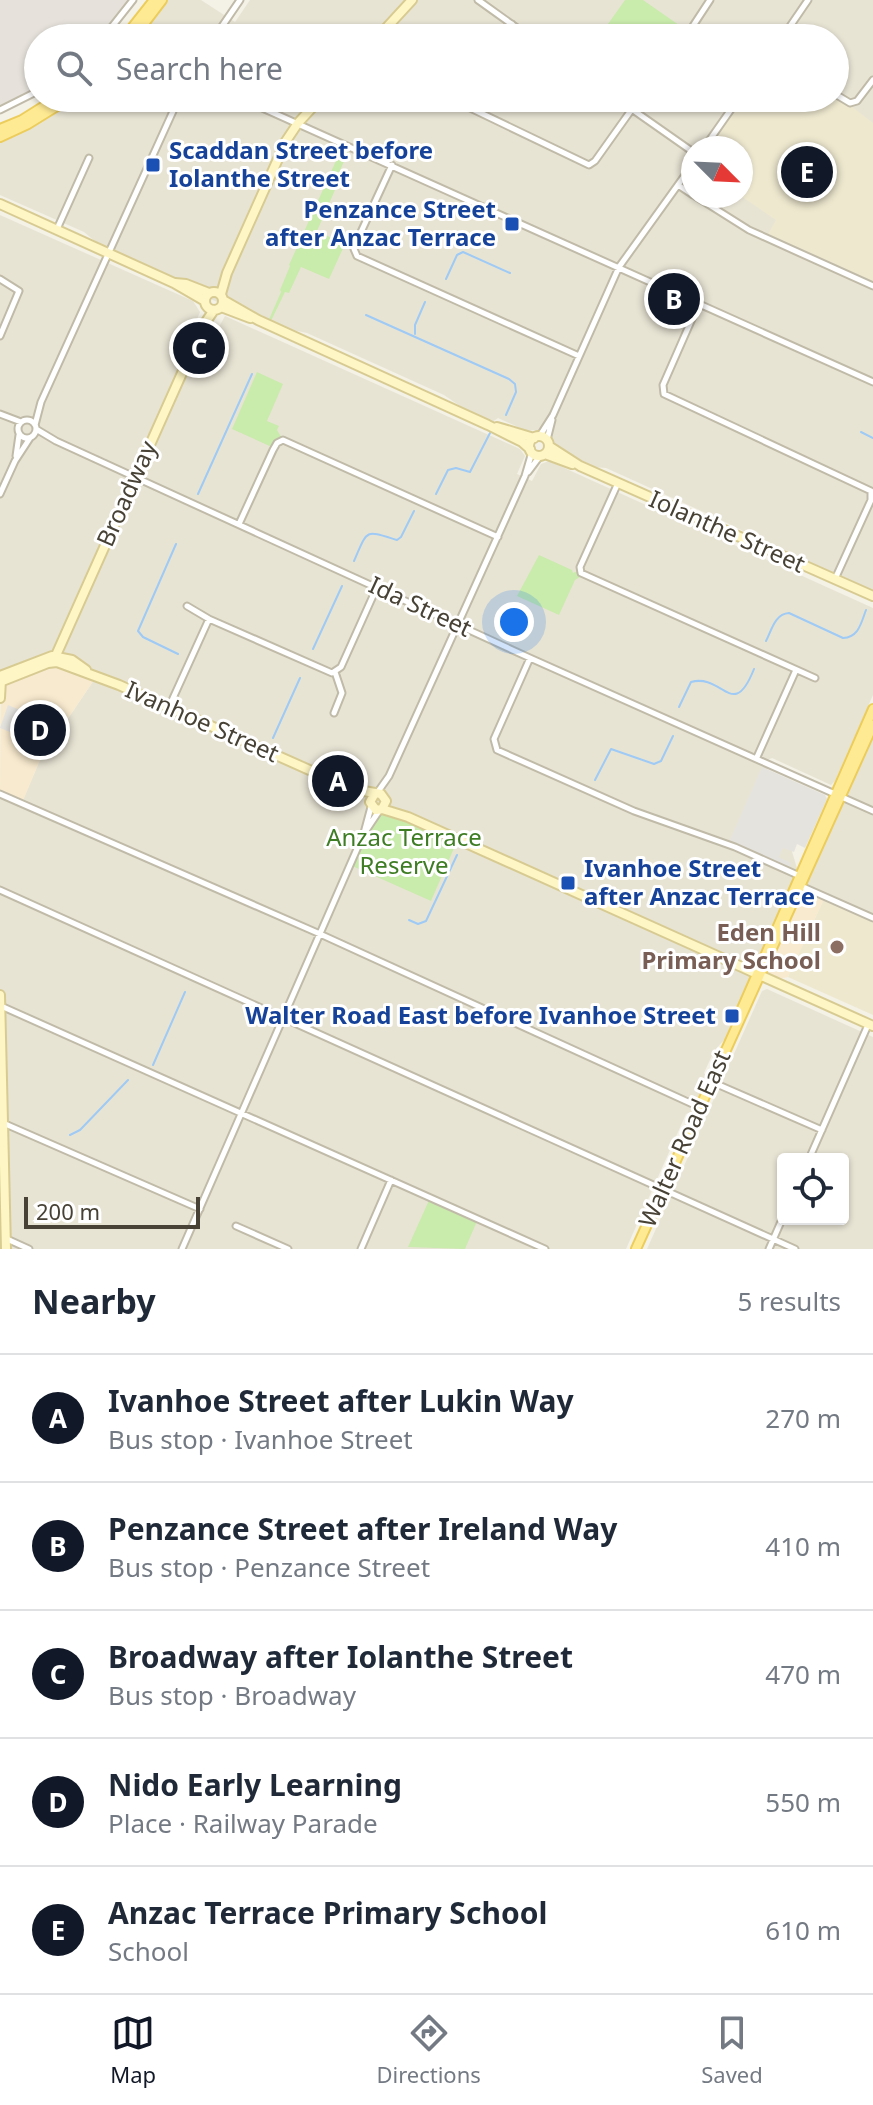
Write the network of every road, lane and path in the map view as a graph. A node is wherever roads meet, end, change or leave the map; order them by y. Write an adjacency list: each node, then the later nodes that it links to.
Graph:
1 (133, 0): 9 (street)
2 (154, 0): 10 (main road)
3 (162, 0): 11 (main road)
4 (240, 0): 12 (street)
5 (412, 0): 13 (street)
6 (478, 0): 14 (street)
7 (710, 0): 15 (street)
8 (808, 0): 16 (street)
9 (114, 24)
10 (135, 24)
11 (144, 24)
12 (224, 24)
13 (390, 24)
14 (512, 24)
15 (695, 24)
16 (792, 24)
17 (873, 80): 19 (street)
18 (24, 98): 20 (street)
19 (849, 102)
20 (0, 110)
21 (35, 112): 31 (main road)
22 (47, 112): 33 (main road)
23 (173, 112): 43 (street)
24 (272, 112): 30 (street)
25 (308, 112): 30 (street, Broadway)
26 (479, 112): 27 (street)
27 (630, 112)
28 (636, 112): 34 (street)
29 (729, 112): 32 (street)
30 (298, 123): 36 (street); 47 (street, Broadway)
31 (0, 129)
32 (712, 136)
33 (0, 137)
34 (681, 144)
35 (89, 158): 42 (street)
36 (392, 165): 44 (street); 50 (street)
37 (681, 181): 38 (street)
38 (678, 185): 39 (street); 44 (street)
39 (681, 187)
40 (0, 204): 42 (street, Iolanthe Street)
41 (714, 208): 46 (street)
42 (57, 230): 43 (street, Iolanthe Street)
43 (109, 253): 47 (street, Iolanthe Street); 52 (street)
44 (619, 267): 48 (street); 50 (street)
45 (0, 279): 49 (street)
46 (873, 286)
47 (214, 301): 60 (street, Iolanthe Street); 62 (street, Broadway)
48 (699, 303): 51 (street); 67 (street)
49 (0, 336)
50 (579, 356): 60 (street)
51 (873, 382)
52 (41, 402): 55 (street); 56 (street)
53 (0, 414): 54 (street, Ida Street)
54 (8, 418): 55 (street, Ida Street); 57 (street)
55 (25, 421): 56 (street, Ida Street); 57 (street)
56 (36, 427): 58 (street); 59 (street, Ida Street)
57 (19, 432): 58 (street, Ida Street); 61 (street)
58 (31, 438): 59 (street, Ida Street); 61 (street)
59 (56, 441): 62 (street, Ida Street)
60 (539, 447): 63 (street, Iolanthe Street); 66 (street)
61 (15, 461): 64 (street)
62 (135, 477): 65 (street, Ida Street); 74 (street, Broadway)
63 (618, 483): 67 (street, Iolanthe Street); 75 (street)
64 (0, 494)
65 (239, 524): 66 (street); 68 (street, Ida Street)
66 (498, 537): 72 (street)
67 (835, 579): 69 (street, Iolanthe Street)
68 (377, 587): 72 (street, Ida Street); 76 (street)
69 (873, 596)
70 (187, 606): 71 (street)
71 (209, 619): 76 (street); 80 (street)
72 (458, 626): 73 (street, Ida Street); 87 (street)
73 (530, 658): 84 (street, Ida Street); 89 (street)
74 (54, 659): 77 (street); 80 (street, Ivanhoe Street)
75 (796, 670): 78 (street); 84 (street)
76 (335, 672): 82 (street)
77 (0, 678): 79 (street)
78 (815, 678)
79 (0, 698)
80 (169, 707): 87 (street, Ivanhoe Street)
81 (873, 709): 86 (main road, Walter Road East)
82 (334, 713)
83 (873, 725): 86 (main road, Walter Road East)
84 (757, 757): 86 (street, Ida Street)
85 (0, 794): 92 (street)
86 (838, 796): 88 (street, Ida Street); 89 (main road, Walter Road East)
87 (378, 802): 92 (street); 93 (street, Ivanhoe Street)
88 (873, 811)
89 (801, 881): 91 (street); 93 (main road, Walter Road East)
90 (0, 890): 96 (street)
91 (873, 918)
92 (320, 934): 96 (street); 99 (street)
93 (758, 974): 97 (street, Ivanhoe Street); 98 (main road, Walter Road East)
94 (0, 995): 95 (street)
95 (0, 1006): 100 (street); 101 (street)
96 (283, 1018): 100 (street); 105 (street)
97 (871, 1025): 102 (street)
98 (712, 1082): 99 (main road, Walter Road East); 102 (street)
99 (700, 1108): 105 (main road, Walter Road East)
100 (242, 1114): 104 (street); 106 (street)
101 (2, 1122): 106 (street); 109 (street)
102 (822, 1130): 103 (street)
103 (812, 1153)
104 (391, 1180): 115 (street); 116 (street)
105 (663, 1189): 110 (street); 117 (main road, Walter Road East)
106 (200, 1209): 113 (street)
107 (779, 1225): 110 (street)
108 (236, 1226): 114 (street)
109 (6, 1238): 111 (street); 112 (street)
110 (773, 1239): 118 (street); 119 (street)
111 (6, 1249)
112 (29, 1249)
113 (182, 1249)
114 (288, 1249)
115 (361, 1249)
116 (545, 1249)
117 (636, 1249)
118 (769, 1249)
119 (795, 1249)

